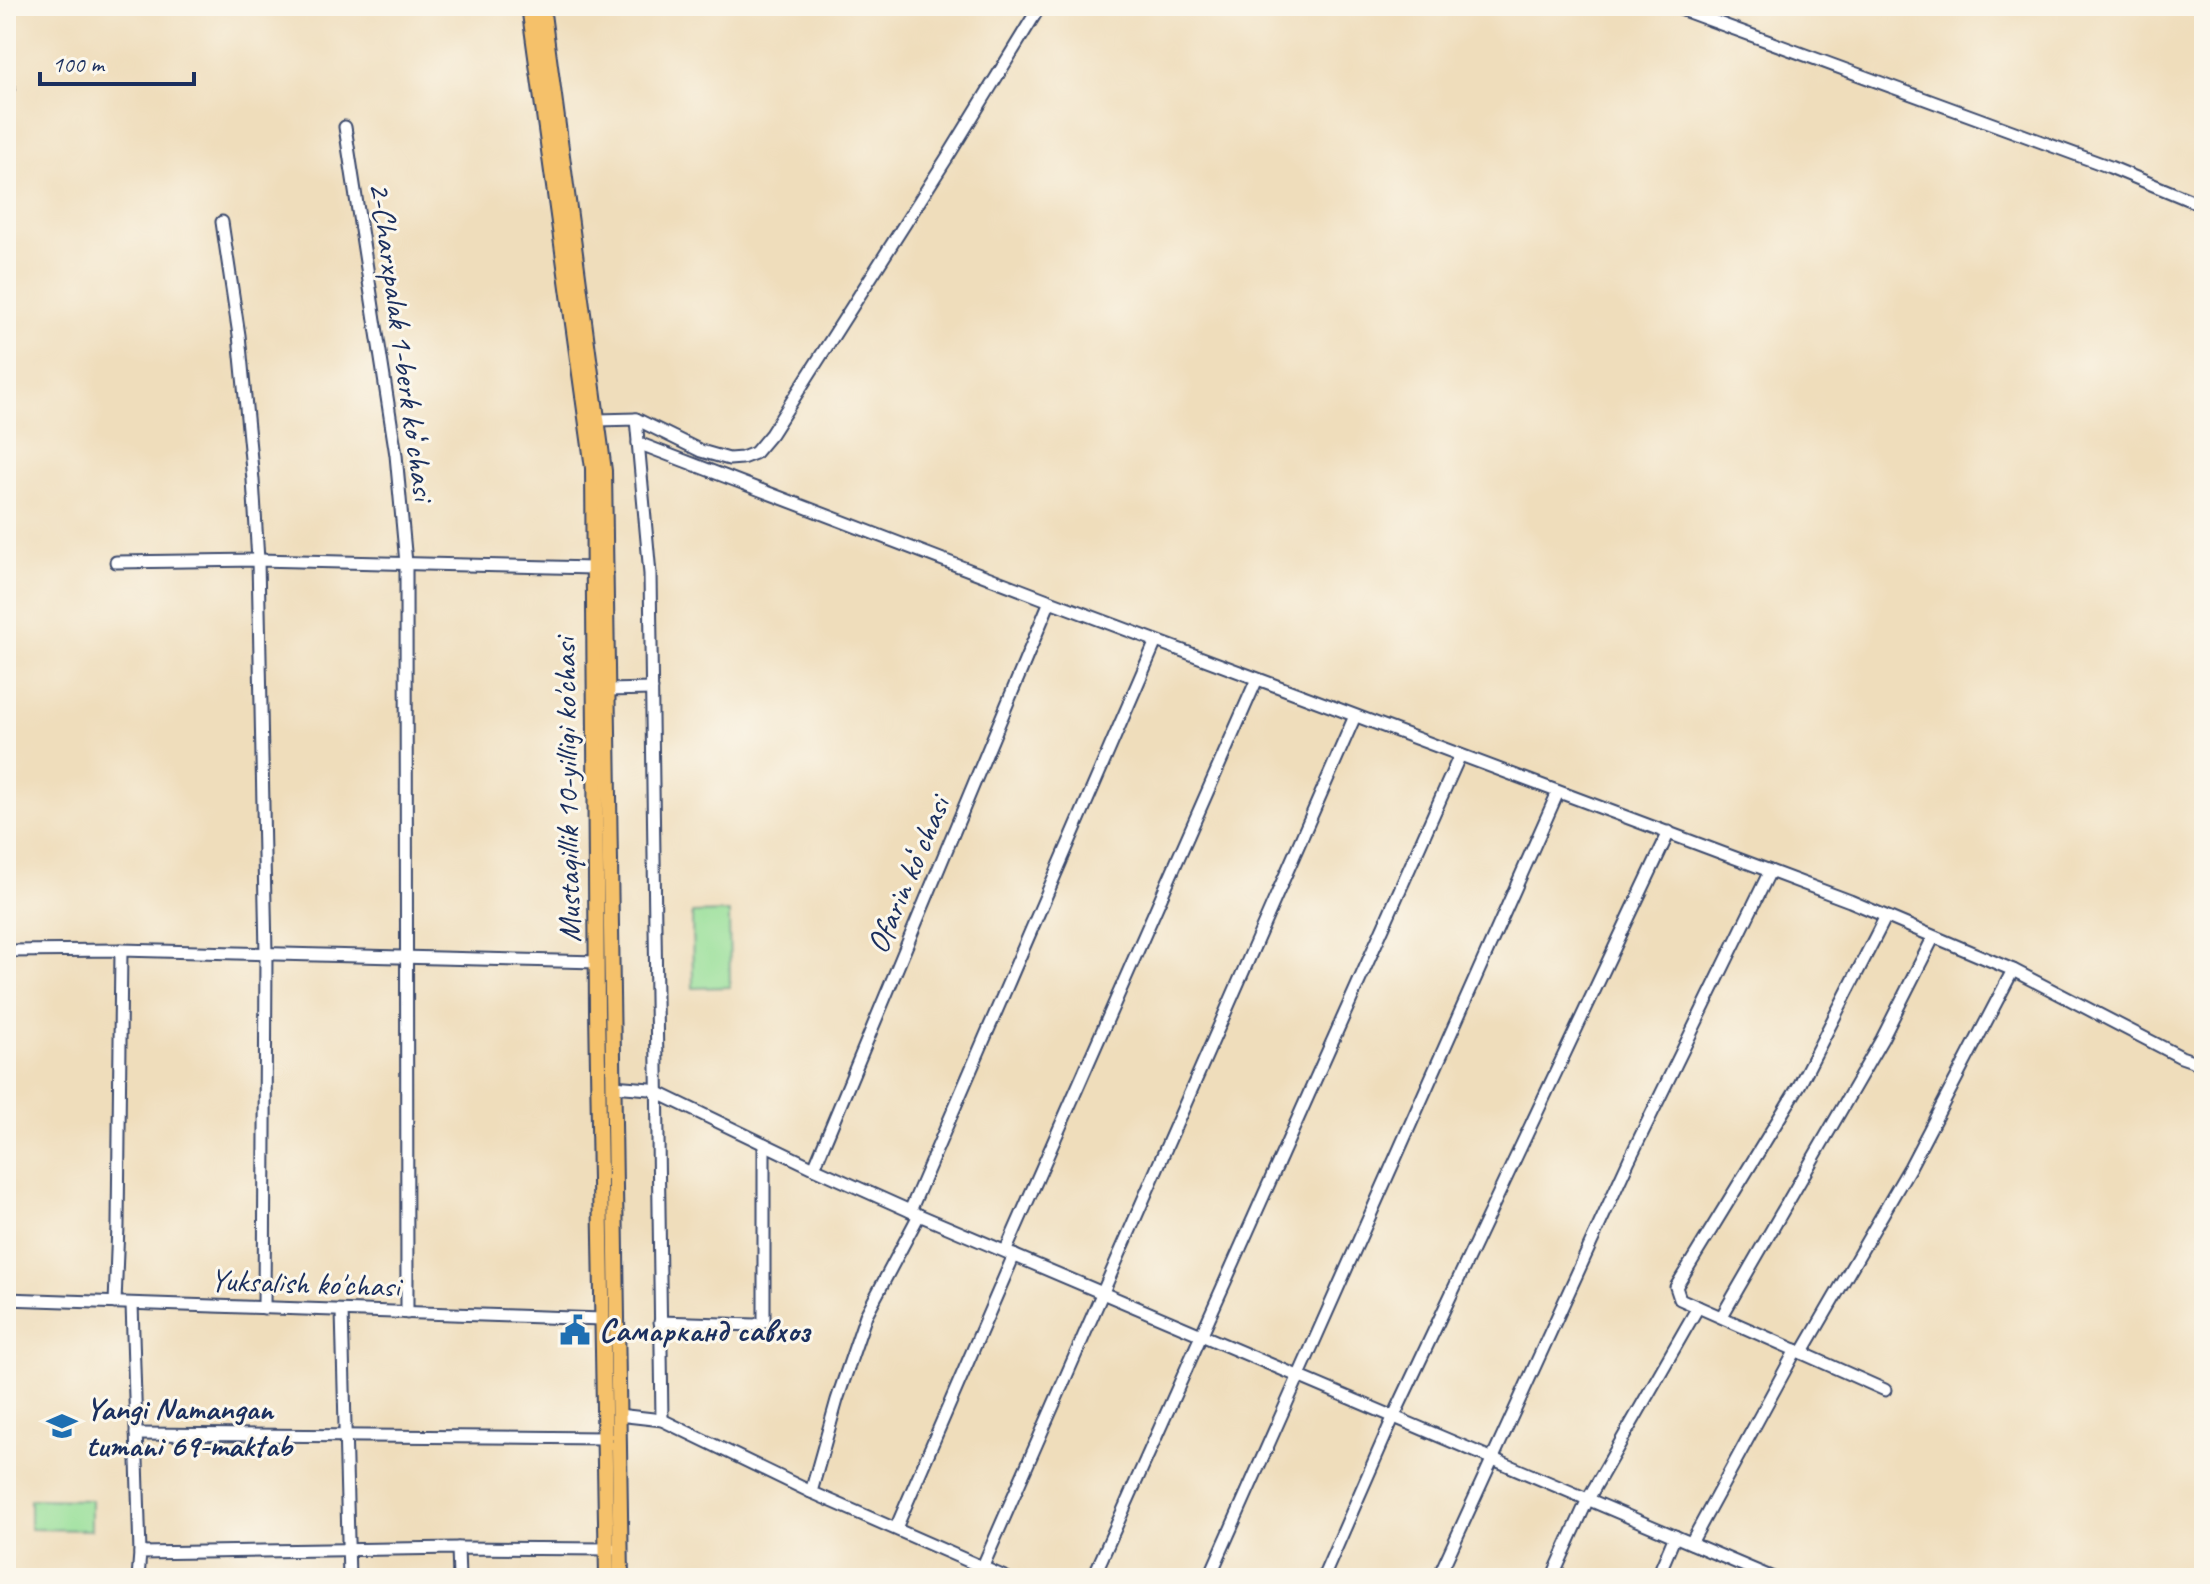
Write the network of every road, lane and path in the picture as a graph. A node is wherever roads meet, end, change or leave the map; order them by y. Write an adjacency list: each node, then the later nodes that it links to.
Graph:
1 (529, 6): 14 (main road, Mustaqillik 10-yilligi ko'chasi)
2 (542, 6): 9 (main road, Mustaqillik 10-yilligi ko'chasi)
3 (1040, 6): 8 (street)
4 (1672, 6): 6 (street)
5 (345, 127): 13 (street, 2-Charxpalak 1-berk koʻchasi)
6 (2204, 206)
7 (222, 222): 11 (street)
8 (636, 419): 9 (street); 10 (street)
9 (598, 420): 19 (main road, Mustaqillik 10-yilligi ko'chasi)
10 (638, 443): 15 (street); 18 (street)
11 (258, 560): 12 (street); 13 (street); 29 (street)
12 (116, 562)
13 (406, 563): 14 (street); 30 (street, 2-Charxpalak 1-berk koʻchasi)
14 (593, 568): 31 (main road, Mustaqillik 10-yilligi ko'chasi)
15 (1050, 601): 16 (street); 37 (street, Ofarin koʻchasi)
16 (1156, 641): 17 (street); 38 (street)
17 (1257, 679): 20 (street); 39 (street)
18 (652, 689): 19 (street); 35 (street)
19 (612, 690): 34 (main road, Mustaqillik 10-yilligi ko'chasi)
20 (1355, 716): 21 (street); 40 (street)
21 (1460, 755): 22 (street); 51 (street)
22 (1558, 792): 23 (street); 53 (street)
23 (1669, 832): 24 (street); 56 (street)
24 (1770, 871): 25 (street); 61 (street)
25 (1885, 918): 26 (street); 44 (street)
26 (1933, 938): 32 (street); 48 (street)
27 (121, 950): 28 (street); 29 (street); 42 (street)
28 (6, 951)
29 (266, 954): 30 (street); 45 (street)
30 (405, 957): 31 (street); 47 (street, 2-Charxpalak 1-berk koʻchasi)
31 (597, 962): 49 (main road, Mustaqillik 10-yilligi ko'chasi)
32 (2013, 970): 33 (street); 52 (street)
33 (2204, 1065)
34 (620, 1086): 35 (street); 55 (main road, Mustaqillik 10-yilligi ko'chasi)
35 (654, 1091): 36 (street); 50 (street)
36 (764, 1144): 37 (street); 50 (street)
37 (814, 1168): 38 (street)
38 (915, 1213): 39 (street); 62 (street)
39 (1010, 1252): 40 (street); 64 (street)
40 (1104, 1292): 51 (street); 71 (street)
41 (6, 1299): 42 (street, Yuksalish ko'chasi)
42 (115, 1303): 43 (street, Yuksalish ko'chasi)
43 (132, 1304): 45 (street, Yuksalish ko'chasi); 58 (street)
44 (1698, 1307): 48 (street); 63 (street)
45 (264, 1308): 46 (street, Yuksalish ko'chasi)
46 (342, 1311): 47 (street, Yuksalish ko'chasi); 59 (street)
47 (407, 1313): 49 (street, Yuksalish ko'chasi)
48 (1722, 1316): 52 (street)
49 (602, 1319): 60 (main road, Mustaqillik 10-yilligi ko'chasi)
50 (660, 1322): 57 (street)
51 (1203, 1336): 53 (street); 79 (street)
52 (1799, 1351): 54 (street); 66 (street)
53 (1297, 1377): 56 (street); 80 (street)
54 (1885, 1390)
55 (618, 1415): 57 (street); 68 (main road, Mustaqillik 10-yilligi ko'chasi)
56 (1393, 1418): 61 (street); 81 (street)
57 (662, 1420): 62 (street)
58 (136, 1434): 59 (street); 70 (street)
59 (346, 1435): 60 (street); 69 (street)
60 (604, 1438): 68 (main road, Mustaqillik 10-yilligi ko'chasi)
61 (1491, 1458): 63 (street); 82 (street)
62 (811, 1492): 64 (street)
63 (1588, 1499): 65 (street); 83 (street)
64 (896, 1528): 71 (street)
65 (1675, 1536): 66 (street); 84 (street)
66 (1691, 1543): 72 (street)
67 (458, 1548): 68 (street); 69 (street); 75 (street)
68 (613, 1549): 76 (main road, Mustaqillik 10-yilligi ko'chasi); 77 (main road, Mustaqillik 10-yilligi ko'chasi)
69 (348, 1550): 70 (street); 74 (street)
70 (140, 1553): 73 (street)
71 (983, 1566): 78 (street)
72 (1770, 1577)
73 (138, 1578)
74 (349, 1578)
75 (459, 1578)
76 (607, 1578)
77 (621, 1578)
78 (1007, 1578)
79 (1093, 1578)
80 (1209, 1578)
81 (1323, 1578)
82 (1438, 1578)
83 (1552, 1578)
84 (1657, 1578)

